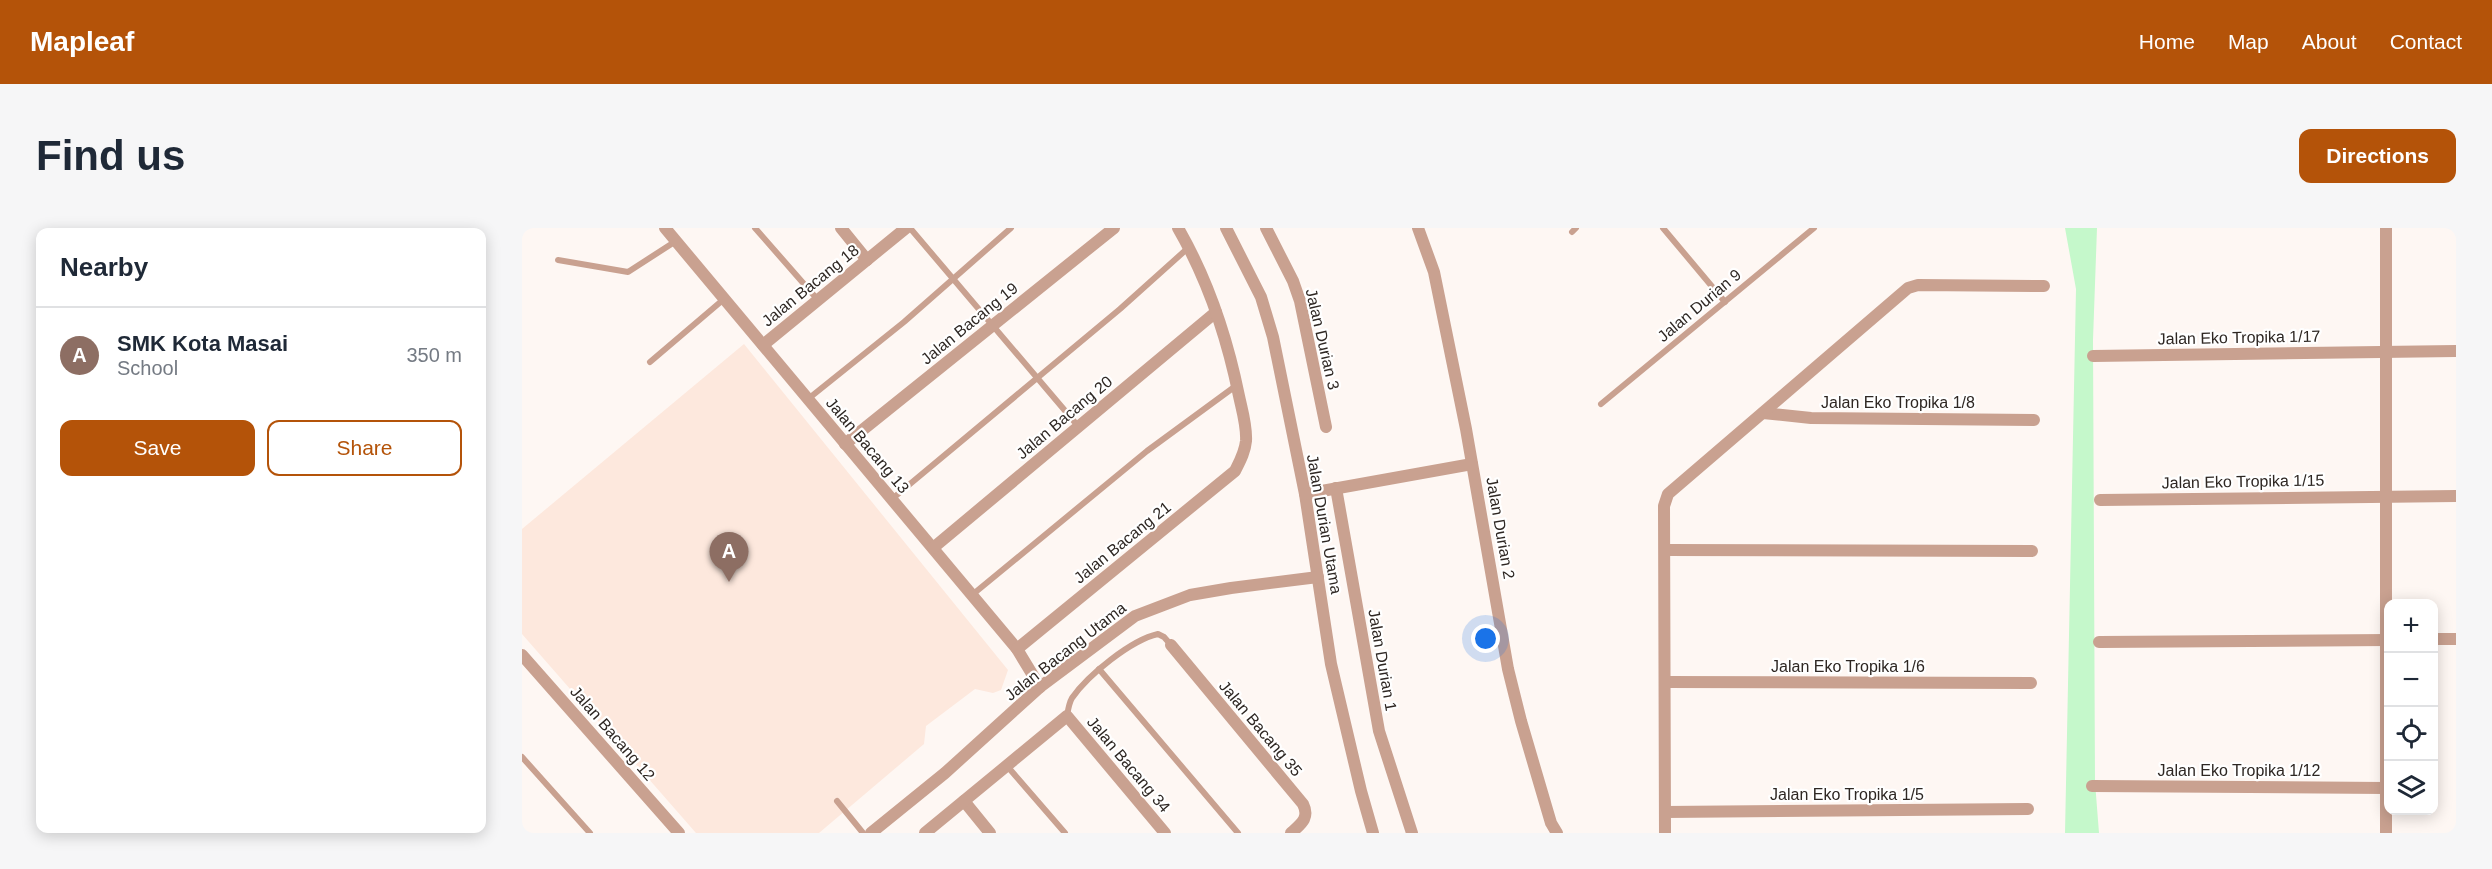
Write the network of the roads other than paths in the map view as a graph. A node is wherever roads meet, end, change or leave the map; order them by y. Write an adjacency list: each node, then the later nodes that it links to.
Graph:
1 (665, 228): 14 (street, Jalan Bacang 13)
2 (755, 228): 21 (lane)
3 (841, 228): 16 (street)
4 (908, 228): 16 (street, Jalan Bacang 18); 18 (lane)
5 (1011, 228): 18 (lane)
6 (1114, 228): 24 (street, Jalan Bacang 19)
7 (1179, 228): 15 (street)
8 (1226, 228): 41 (street, Jalan Durian Utama)
9 (1266, 228): 37 (street, Jalan Durian 3)
10 (1418, 228): 39 (street, Jalan Durian 2)
11 (1663, 228): 22 (lane)
12 (1814, 228): 22 (lane, Jalan Durian 9)
13 (2386, 228): 26 (street)
14 (676, 241): 17 (lane); 20 (street, Jalan Bacang 13)
15 (1189, 247): 23 (street); 30 (lane)
16 (867, 260): 21 (street, Jalan Bacang 18)
17 (558, 261)
18 (953, 279): 24 (lane); 32 (lane)
19 (2044, 286): 34 (street)
20 (724, 299): 25 (street, Jalan Bacang 13); 29 (lane)
21 (818, 300): 25 (street, Jalan Bacang 18)
22 (1725, 302): 33 (lane, Jalan Durian 9)
23 (1216, 312): 31 (street); 36 (street, Jalan Bacang 20)
24 (993, 326): 30 (lane); 38 (street, Jalan Bacang 19)
25 (763, 345): 32 (street, Jalan Bacang 13)
26 (2387, 351): 27 (street, Jalan Eko Tropika 1/17); 28 (street, Jalan Eko Tropika 1/17); 42 (street)
27 (2456, 351)
28 (2092, 356)
29 (650, 362)
30 (1037, 378): 36 (lane); 44 (lane)
31 (1237, 385): 50 (lane); 57 (street, Jalan Bacang 21)
32 (808, 399): 38 (street, Jalan Bacang 13)
33 (1601, 404)
34 (1763, 413): 35 (street, Jalan Eko Tropika 1/8); 47 (street)
35 (2034, 420)
36 (1079, 427): 46 (street, Jalan Bacang 20)
37 (1326, 427)
38 (845, 444): 44 (street, Jalan Bacang 13)
39 (1472, 464): 40 (street); 87 (street, Jalan Durian 2)
40 (1336, 488): 41 (street); 86 (street, Jalan Durian 1)
41 (1305, 494): 49 (street, Jalan Durian Utama)
42 (2387, 496): 43 (street, Jalan Eko Tropika 1/15); 45 (street, Jalan Eko Tropika 1/15); 51 (street)
43 (2456, 496)
44 (892, 500): 46 (street, Jalan Bacang 13)
45 (2100, 500)
46 (933, 548): 50 (street, Jalan Bacang 13)
47 (1665, 550): 48 (street); 61 (street)
48 (2032, 551)
49 (1318, 577): 63 (street, Jalan Bacang Utama); 85 (street, Jalan Durian Utama)
50 (972, 595): 57 (street, Jalan Bacang 13)
51 (2387, 599)
52 (2438, 639): 53 (street)
53 (2456, 639)
54 (2384, 640): 55 (street)
55 (2099, 642)
56 (1171, 645): 60 (lane); 84 (street, Jalan Bacang 35)
57 (1017, 649): 63 (street, Jalan Bacang 13)
58 (2387, 653): 66 (street)
59 (522, 655): 76 (street, Jalan Bacang 12)
60 (1099, 669): 64 (lane); 83 (lane)
61 (1665, 682): 62 (street, Jalan Eko Tropika 1/6); 73 (street)
62 (2031, 684)
63 (1040, 687): 78 (street, Jalan Bacang Utama)
64 (1067, 716): 67 (street); 82 (street, Jalan Bacang 34)
65 (522, 757): 75 (lane)
66 (2385, 761)
67 (1007, 766): 71 (street); 81 (lane)
68 (2092, 786): 69 (street, Jalan Eko Tropika 1/12)
69 (2384, 788)
70 (837, 801): 77 (lane)
71 (964, 801): 79 (street); 80 (street)
72 (2028, 809): 73 (street, Jalan Eko Tropika 1/5)
73 (1665, 812): 88 (street)
74 (2386, 815): 89 (street)
75 (590, 833)
76 (679, 833)
77 (863, 833)
78 (871, 833)
79 (925, 833)
80 (990, 833)
81 (1065, 833)
82 (1165, 833)
83 (1238, 833)
84 (1291, 833)
85 (1373, 833)
86 (1412, 833)
87 (1557, 833)
88 (1665, 833)
89 (2386, 833)

